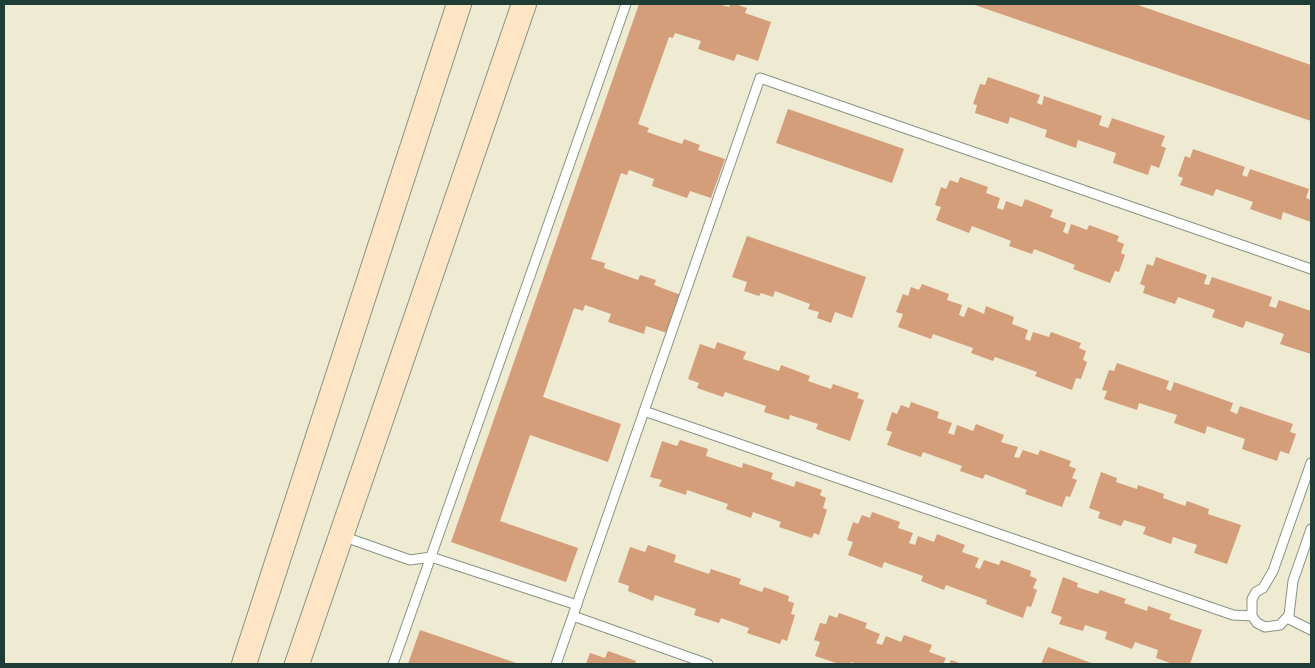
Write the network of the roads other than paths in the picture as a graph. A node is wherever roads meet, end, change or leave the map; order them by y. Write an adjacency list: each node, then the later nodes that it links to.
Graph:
1 (459, 4): 15 (main road)
2 (524, 4): 8 (main road)
3 (626, 4): 9 (lane)
4 (1311, 269): 5 (lane)
5 (644, 411): 10 (lane); 12 (lane)
6 (1311, 462): 12 (lane)
7 (1311, 529): 13 (lane)
8 (342, 536): 9 (lane); 16 (main road)
9 (431, 557): 10 (lane); 17 (lane)
10 (577, 605): 11 (lane)
11 (573, 616): 18 (lane); 19 (lane)
12 (1252, 616): 13 (lane)
13 (1287, 618): 14 (lane)
14 (1311, 630)
15 (244, 664)
16 (298, 664)
17 (393, 664)
18 (556, 664)
19 (708, 664)

